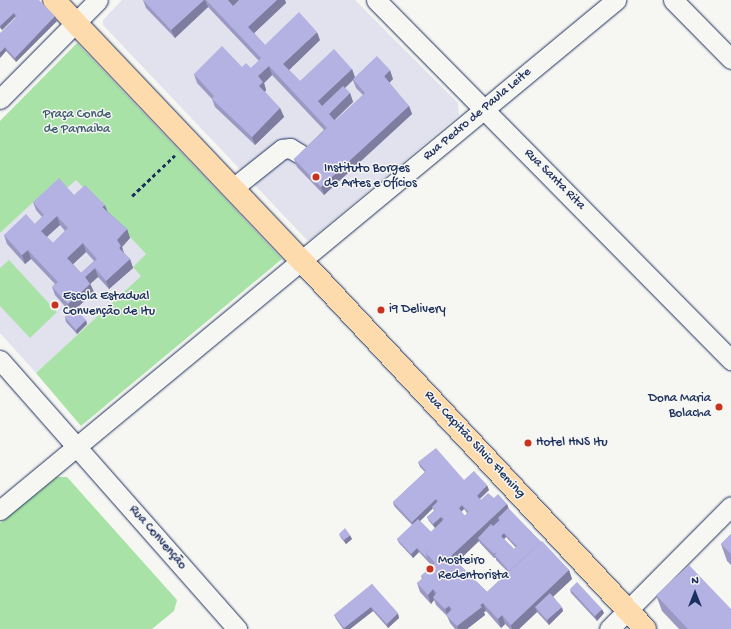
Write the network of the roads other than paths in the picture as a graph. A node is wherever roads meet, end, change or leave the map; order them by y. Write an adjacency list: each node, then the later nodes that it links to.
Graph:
1 (54, 0): 6 (main road)
2 (98, 0): 6 (street)
3 (376, 0): 9 (street, Rua Santa Rita)
4 (616, 0): 9 (street, Rua Pedro de Paula Leite)
5 (673, 0): 7 (street)
6 (76, 23): 8 (street); 11 (main road)
7 (731, 59)
8 (0, 99)
9 (485, 110): 12 (street, Rua Pedro de Paula Leite); 14 (street, Rua Santa Rita)
10 (300, 154): 11 (street)
11 (233, 188): 12 (main road)
12 (302, 261): 15 (street); 18 (main road, Rua Capitão Sílvio Fleming)
13 (0, 360): 15 (street)
14 (731, 360)
15 (77, 447): 17 (street); 19 (street, Rua Convenção)
16 (731, 506): 18 (street)
17 (0, 510)
18 (628, 610): 20 (street); 21 (main road, Rua Capitão Sílvio Fleming)
19 (237, 629)
20 (609, 629)
21 (645, 629)

